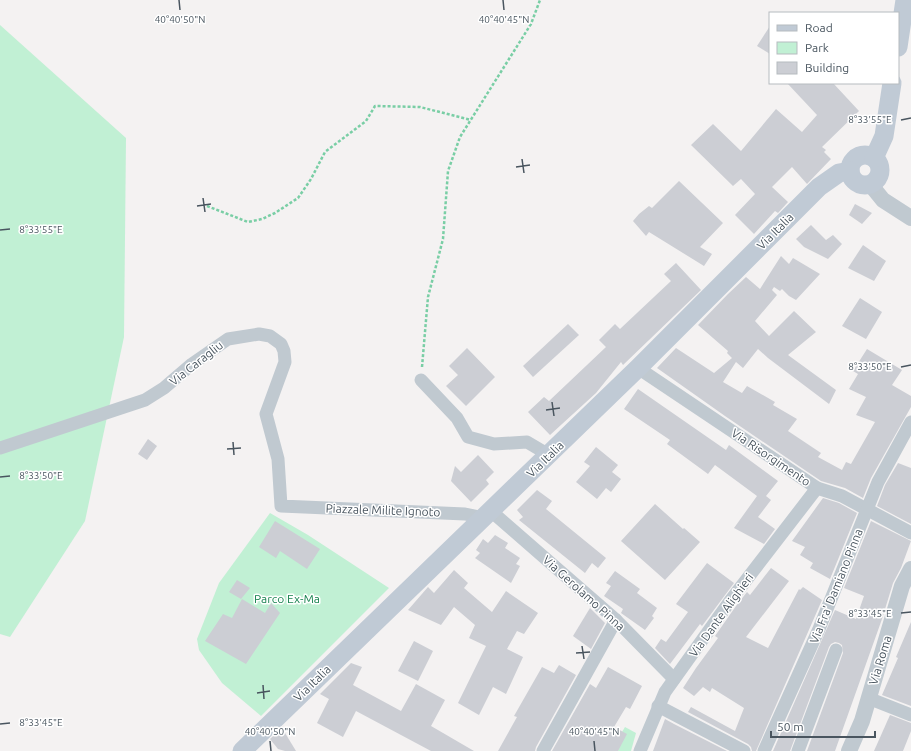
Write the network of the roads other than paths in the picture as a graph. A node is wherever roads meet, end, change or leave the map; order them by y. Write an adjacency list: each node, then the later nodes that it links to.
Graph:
1 (905, 0): 2 (main road)
2 (899, 40)
3 (892, 84): 4 (main road)
4 (874, 158): 5 (main road); 6 (main road)
5 (850, 171): 6 (main road); 8 (main road, Via Italia)
6 (870, 184): 7 (street)
7 (911, 218)
8 (638, 368): 12 (main road, Via Italia); 13 (street, Via Risorgimento)
9 (422, 380): 12 (street)
10 (911, 422): 15 (street, Via Fra' Damiano Pinna)
11 (0, 448): 14 (street, Via Caragliu)
12 (549, 455): 16 (main road, Via Italia)
13 (817, 488): 15 (street, Via Risorgimento); 21 (street, Via Dante Alighieri)
14 (281, 506): 16 (street, Piazzale Milite Ignoto)
15 (868, 510): 17 (street, Via Risorgimento); 29 (street, Via Fra' Damiano Pinna)
16 (487, 515): 19 (street, Via Gerolamo Pinna); 25 (main road, Via Italia)
17 (911, 533)
18 (911, 569): 22 (street, Via Roma)
19 (616, 620): 21 (street, Via Gerolamo Pinna); 26 (street)
20 (836, 650): 30 (street)
21 (674, 679): 23 (street, Via Dante Alighieri)
22 (868, 698): 24 (street); 31 (street, Via Roma)
23 (658, 706): 27 (street, Via Dante Alighieri); 28 (street)
24 (911, 715)
25 (242, 751)
26 (543, 751)
27 (640, 751)
28 (744, 751)
29 (764, 751)
30 (798, 751)
31 (849, 751)

